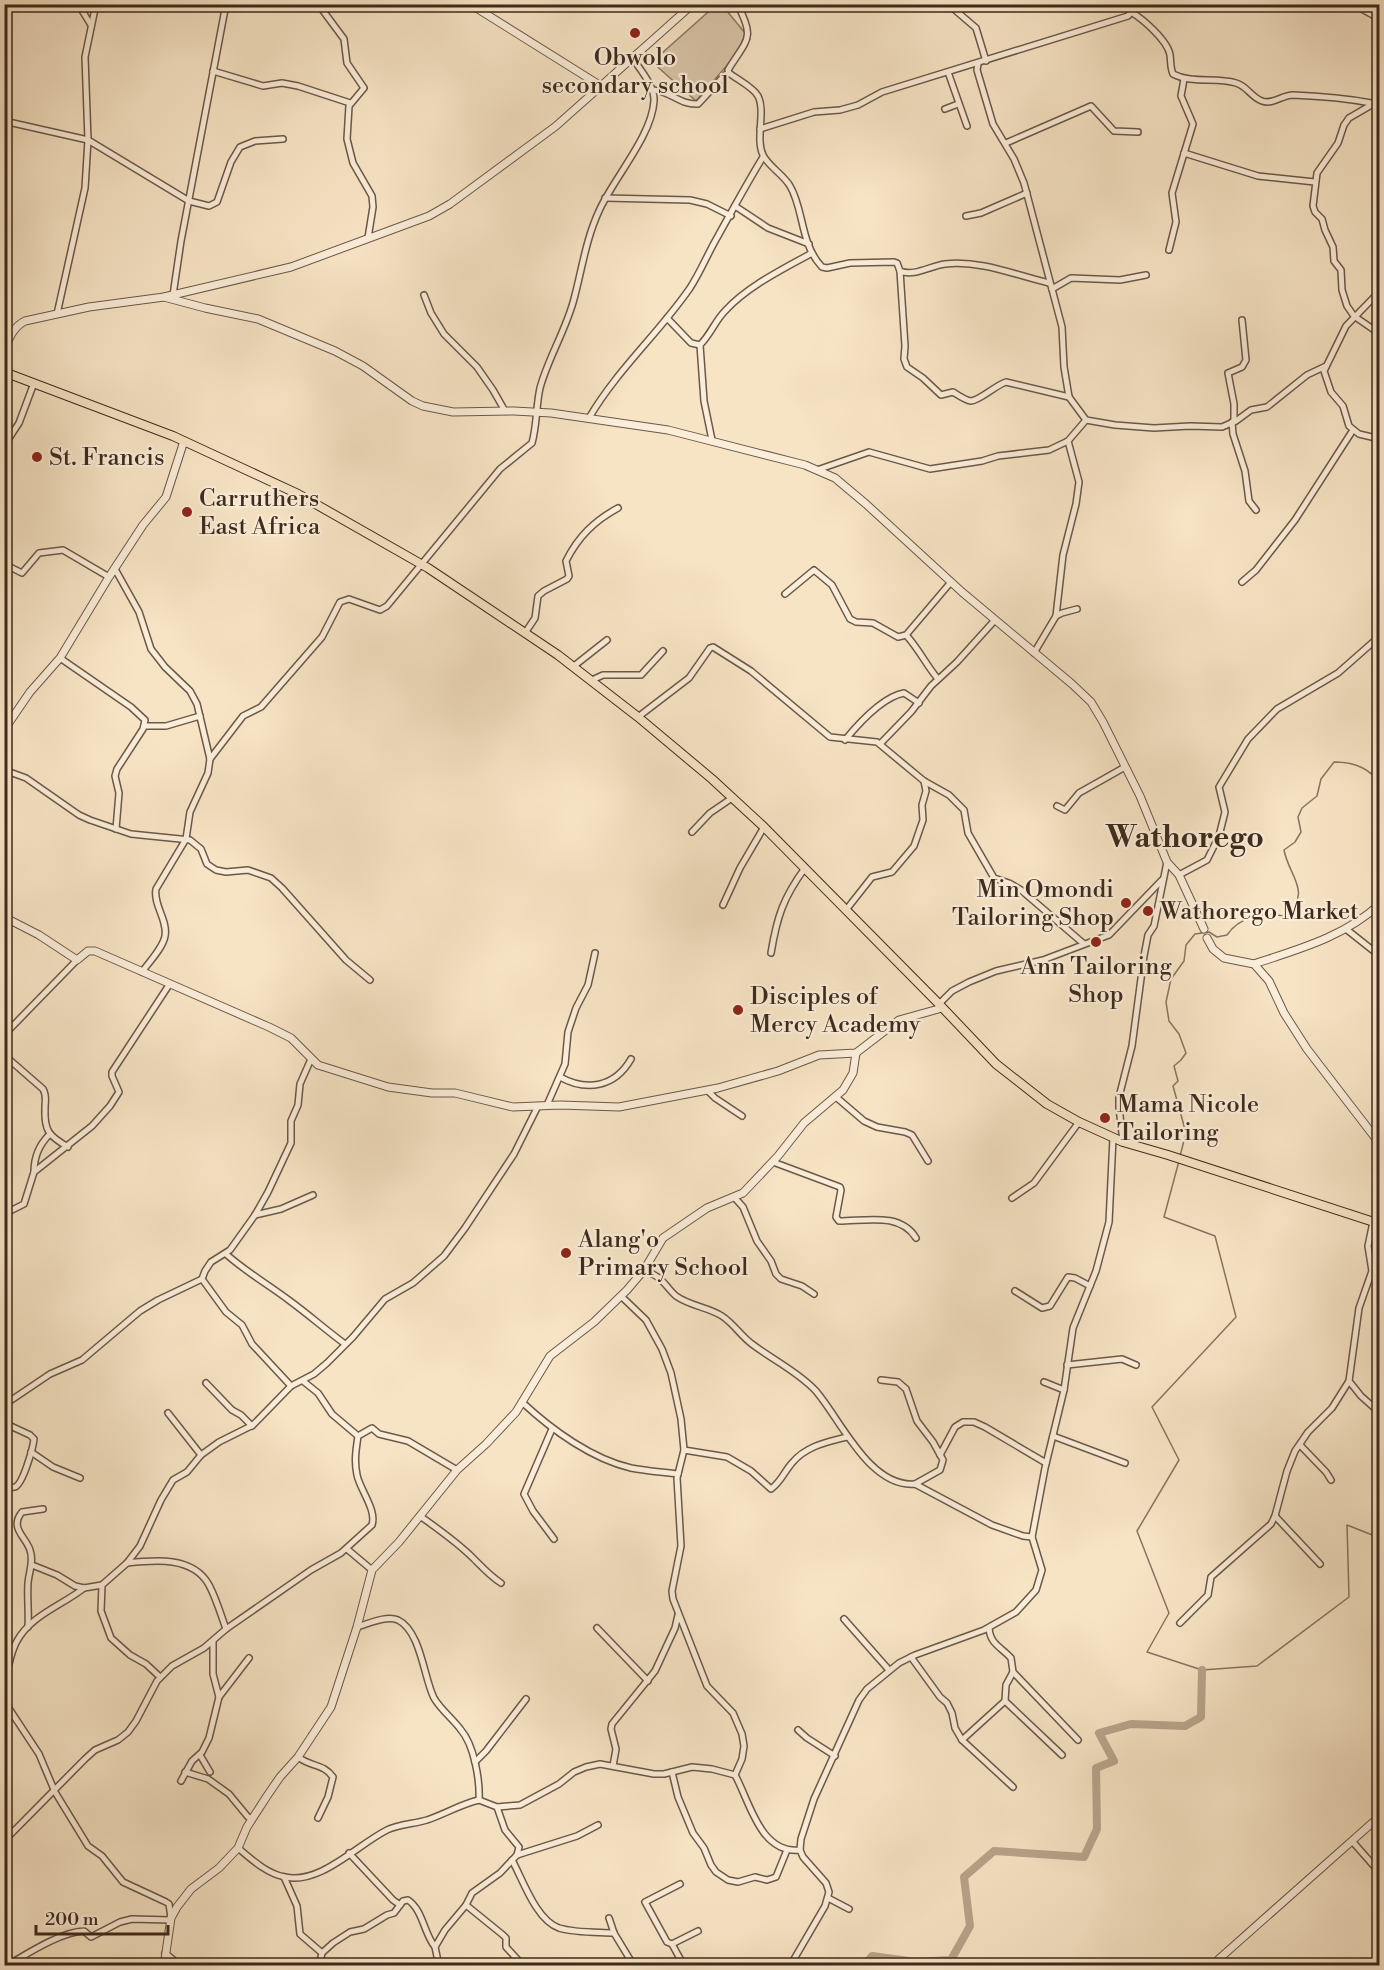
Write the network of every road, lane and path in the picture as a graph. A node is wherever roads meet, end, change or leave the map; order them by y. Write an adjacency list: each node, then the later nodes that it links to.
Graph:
1 (78, 4): 13 (street)
2 (96, 4): 13 (street)
3 (226, 4): 17 (street)
4 (318, 4): 24 (street)
5 (693, 4): 14 (street)
6 (737, 4): 19 (street)
7 (948, 4): 15 (street)
8 (1129, 4): 11 (street)
9 (1353, 4): 12 (street)
10 (474, 6): 21 (street)
11 (1131, 12): 15 (street); 20 (street)
12 (1380, 20)
13 (91, 25): 33 (street)
14 (632, 57): 21 (street); 22 (street)
15 (986, 61): 16 (street)
16 (978, 64): 18 (street); 34 (street)
17 (213, 71): 24 (street); 40 (street)
18 (948, 72): 26 (street); 30 (street)
19 (729, 74): 22 (street); 30 (street)
20 (1184, 79): 25 (street); 35 (street)
21 (601, 86): 44 (street)
22 (653, 90): 39 (street)
23 (1380, 100): 25 (street)
24 (350, 103): 44 (street)
25 (1371, 103): 37 (street)
26 (958, 104): 27 (street); 29 (street)
27 (945, 109)
28 (4, 121): 33 (street)
29 (967, 126)
30 (760, 129): 36 (street)
31 (1138, 132): 34 (street)
32 (283, 139): 40 (street)
33 (88, 140): 40 (street); 56 (street)
34 (1006, 143): 38 (street)
35 (1184, 153): 37 (street); 46 (street)
36 (763, 157): 41 (street); 45 (street)
37 (1315, 182): 57 (street)
38 (1027, 193): 43 (street); 50 (street)
39 (606, 198): 42 (street); 68 (street)
40 (189, 201): 53 (street)
41 (735, 206): 42 (street); 45 (street)
42 (730, 216): 58 (street)
43 (966, 216)
44 (368, 238): 53 (street)
45 (809, 244): 47 (street)
46 (1169, 250)
47 (812, 253): 48 (street); 61 (street)
48 (900, 271): 50 (street); 66 (street)
49 (1146, 275): 51 (street)
50 (1049, 283): 51 (street)
51 (1052, 290): 66 (street)
52 (1380, 291): 57 (street)
53 (173, 295): 55 (street)
54 (424, 295): 67 (street)
55 (164, 297): 56 (street); 67 (street)
56 (57, 314): 62 (street)
57 (1354, 316): 60 (street); 63 (street)
58 (667, 318): 61 (street); 69 (street)
59 (1242, 320): 71 (street)
60 (1380, 334)
61 (700, 345): 74 (street)
62 (4, 350)
63 (1326, 366): 71 (street); 72 (street)
64 (4, 372): 65 (main road)
65 (34, 383): 75 (main road); 77 (street)
66 (1069, 398): 70 (street)
67 (505, 411): 68 (street)
68 (536, 411): 69 (street); 81 (street)
69 (590, 418): 74 (street)
70 (1086, 420): 71 (street); 76 (street)
71 (1233, 422): 80 (street)
72 (1353, 430): 73 (street); 86 (street)
73 (1380, 439)
74 (712, 440): 78 (street)
75 (184, 441): 81 (main road); 83 (street)
76 (1068, 441): 78 (street); 89 (street)
77 (4, 446)
78 (817, 470): 85 (street)
79 (618, 508): 91 (street)
80 (1256, 510)
81 (421, 564): 91 (main road); 108 (street)
82 (4, 566): 84 (street)
83 (115, 569): 84 (street); 102 (street)
84 (109, 577): 97 (street)
85 (951, 582): 90 (street); 92 (street)
86 (1242, 582)
87 (785, 594): 92 (street)
88 (1077, 609): 89 (street)
89 (1056, 616): 96 (street)
90 (995, 620): 96 (street); 99 (street)
91 (525, 633): 98 (main road)
92 (906, 635): 99 (street)
93 (1380, 636): 120 (street)
94 (607, 640): 98 (street)
95 (663, 651): 100 (street)
96 (1035, 652): 109 (street)
97 (60, 658): 104 (street); 105 (street)
98 (574, 666): 100 (main road)
99 (938, 679): 101 (street)
100 (592, 680): 103 (main road)
101 (919, 703): 106 (street); 107 (street)
102 (200, 716): 104 (street); 108 (street)
103 (638, 717): 106 (street); 112 (main road)
104 (145, 726): 115 (street)
105 (4, 730)
106 (845, 740): 107 (street)
107 (880, 744): 111 (street)
108 (210, 759): 117 (street)
109 (1125, 767): 113 (street); 118 (street)
110 (4, 770): 115 (street)
111 (924, 781): 124 (street); 129 (street)
112 (732, 798): 114 (main road); 116 (street)
113 (1057, 806)
114 (764, 827): 119 (main road); 123 (street)
115 (116, 829): 117 (street)
116 (692, 832)
117 (186, 839): 135 (street); 136 (street)
118 (1167, 862): 120 (street); 121 (street)
119 (805, 868): 124 (main road); 131 (street)
120 (1179, 875): 126 (street)
121 (1163, 880): 129 (street); 152 (street)
122 (1380, 904): 127 (street)
123 (723, 905)
124 (846, 910): 138 (main road)
125 (4, 918): 133 (street)
126 (1204, 929): 128 (street)
127 (1346, 929): 132 (street); 134 (street)
128 (1207, 938): 134 (street)
129 (1084, 944): 138 (street)
130 (595, 953): 144 (street)
131 (771, 953)
132 (1380, 956)
133 (77, 960): 135 (street); 139 (street)
134 (1254, 964): 153 (street)
135 (142, 972): 137 (street)
136 (370, 980)
137 (169, 985): 142 (street); 154 (street)
138 (941, 1006): 140 (street); 150 (main road)
139 (4, 1035)
140 (856, 1053): 145 (street); 146 (street)
141 (4, 1055): 151 (street)
142 (311, 1059): 148 (street); 162 (street)
143 (631, 1059): 144 (street)
144 (560, 1077): 147 (street)
145 (708, 1090): 147 (street); 149 (street)
146 (836, 1097): 155 (street); 156 (street)
147 (547, 1105): 148 (street)
148 (538, 1106): 172 (street)
149 (742, 1116)
150 (1079, 1122): 152 (main road); 160 (street)
151 (49, 1135): 154 (street); 157 (street)
152 (1119, 1139): 163 (main road); 168 (street)
153 (1380, 1144)
154 (68, 1147): 157 (street)
155 (928, 1161)
156 (773, 1162): 159 (street); 164 (street)
157 (34, 1172): 161 (street)
158 (313, 1195): 162 (street)
159 (734, 1197): 166 (street); 170 (street)
160 (1012, 1198)
161 (4, 1214)
162 (255, 1215): 165 (street)
163 (1376, 1223): 177 (street)
164 (916, 1238)
165 (226, 1254): 167 (street); 172 (street)
166 (644, 1270): 171 (street); 191 (street)
167 (202, 1279): 180 (street); 183 (street)
168 (1090, 1286): 169 (street); 173 (street)
169 (1015, 1291)
170 (814, 1293)
171 (621, 1296): 182 (street); 193 (street)
172 (345, 1344): 176 (street)
173 (1067, 1365): 174 (street); 181 (street)
174 (1136, 1365)
175 (881, 1380): 196 (street)
176 (303, 1381): 180 (street); 189 (street)
177 (1349, 1381): 185 (street); 192 (street)
178 (1044, 1382): 181 (street)
179 (206, 1383): 187 (street)
180 (291, 1386): 187 (street)
181 (1064, 1390): 190 (street)
182 (523, 1403): 188 (street); 199 (street)
183 (4, 1405)
184 (168, 1413): 195 (street)
185 (1380, 1413)
186 (4, 1423): 194 (street)
187 (252, 1426): 195 (street)
188 (552, 1429): 200 (street); 209 (street)
189 (358, 1436): 199 (street); 210 (street)
190 (1053, 1436): 197 (street); 198 (street)
191 (847, 1437): 193 (street); 203 (street)
192 (1300, 1445): 202 (street); 207 (street)
193 (684, 1450): 200 (street)
194 (31, 1452): 201 (street); 204 (street)
195 (201, 1455): 211 (street)
196 (940, 1455): 197 (street); 203 (street)
197 (1046, 1463): 208 (street)
198 (1125, 1463)
199 (457, 1470): 206 (street)
200 (678, 1474): 218 (street)
201 (80, 1478)
202 (1331, 1480)
203 (915, 1484): 208 (street)
204 (4, 1486)
205 (43, 1509): 213 (street)
206 (420, 1516): 214 (street); 215 (street)
207 (1275, 1516): 212 (street); 220 (street)
208 (1032, 1537): 224 (street)
209 (554, 1539)
210 (347, 1549): 214 (street); 225 (street)
211 (127, 1563): 216 (street); 225 (street)
212 (1320, 1564)
213 (32, 1565): 217 (street); 221 (street)
214 (372, 1570): 222 (street)
215 (501, 1583)
216 (102, 1585): 217 (street); 231 (street)
217 (84, 1588): 221 (street)
218 (678, 1615): 232 (street); 250 (street)
219 (844, 1619): 229 (street)
220 (1180, 1623)
221 (28, 1627): 233 (street)
222 (357, 1627): 244 (street); 245 (street)
223 (597, 1628): 232 (street)
224 (989, 1628): 227 (street); 230 (street)
225 (226, 1629): 226 (street)
226 (213, 1642): 231 (street); 234 (street)
227 (911, 1657): 229 (street); 239 (street)
228 (249, 1658): 234 (street)
229 (889, 1670): 243 (street)
230 (1013, 1672): 237 (street); 240 (street)
231 (160, 1677): 253 (street)
232 (648, 1681): 246 (street)
233 (4, 1682)
234 (219, 1697): 241 (street)
235 (526, 1699): 245 (street)
236 (4, 1701): 253 (street)
237 (1005, 1701): 239 (street); 242 (street)
238 (798, 1730): 243 (street)
239 (962, 1740): 252 (street)
240 (1078, 1740)
241 (200, 1755): 247 (street); 248 (street)
242 (1062, 1755)
243 (835, 1756): 264 (street)
244 (298, 1757): 257 (street); 258 (street)
245 (475, 1762): 254 (street)
246 (613, 1766): 249 (street); 255 (street)
247 (185, 1772): 251 (street); 258 (street)
248 (210, 1772)
249 (672, 1772): 250 (street); 263 (street)
250 (735, 1775): 263 (street)
251 (181, 1781)
252 (1013, 1787)
253 (55, 1792): 260 (street); 275 (street)
254 (479, 1800): 255 (street); 265 (street)
255 (497, 1807): 266 (street)
256 (1380, 1816): 261 (street)
257 (318, 1818)
258 (252, 1819): 262 (street)
259 (598, 1825): 266 (street)
260 (4, 1841)
261 (1352, 1841): 267 (street); 291 (street)
262 (238, 1848): 268 (street); 275 (street)
263 (787, 1850): 264 (street)
264 (800, 1850): 270 (street)
265 (349, 1853): 268 (street); 271 (street)
266 (515, 1858): 272 (street); 277 (street)
267 (1374, 1866)
268 (284, 1877): 281 (street)
269 (680, 1884): 278 (street)
270 (828, 1898): 273 (street); 290 (street)
271 (400, 1905): 279 (street); 281 (street)
272 (466, 1905): 279 (street); 282 (street)
273 (849, 1909)
274 (609, 1918): 277 (street)
275 (170, 1919): 280 (street); 283 (street)
276 (698, 1931): 278 (street)
277 (614, 1933): 288 (street)
278 (672, 1944): 289 (street)
279 (435, 1947): 287 (street)
280 (165, 1953): 284 (street); 285 (street)
281 (322, 1953): 286 (street)
282 (518, 1960)
283 (6, 1965)
284 (164, 1965)
285 (181, 1965)
286 (319, 1965)
287 (439, 1965)
288 (634, 1965)
289 (684, 1965)
290 (790, 1965)
291 (1211, 1965)

